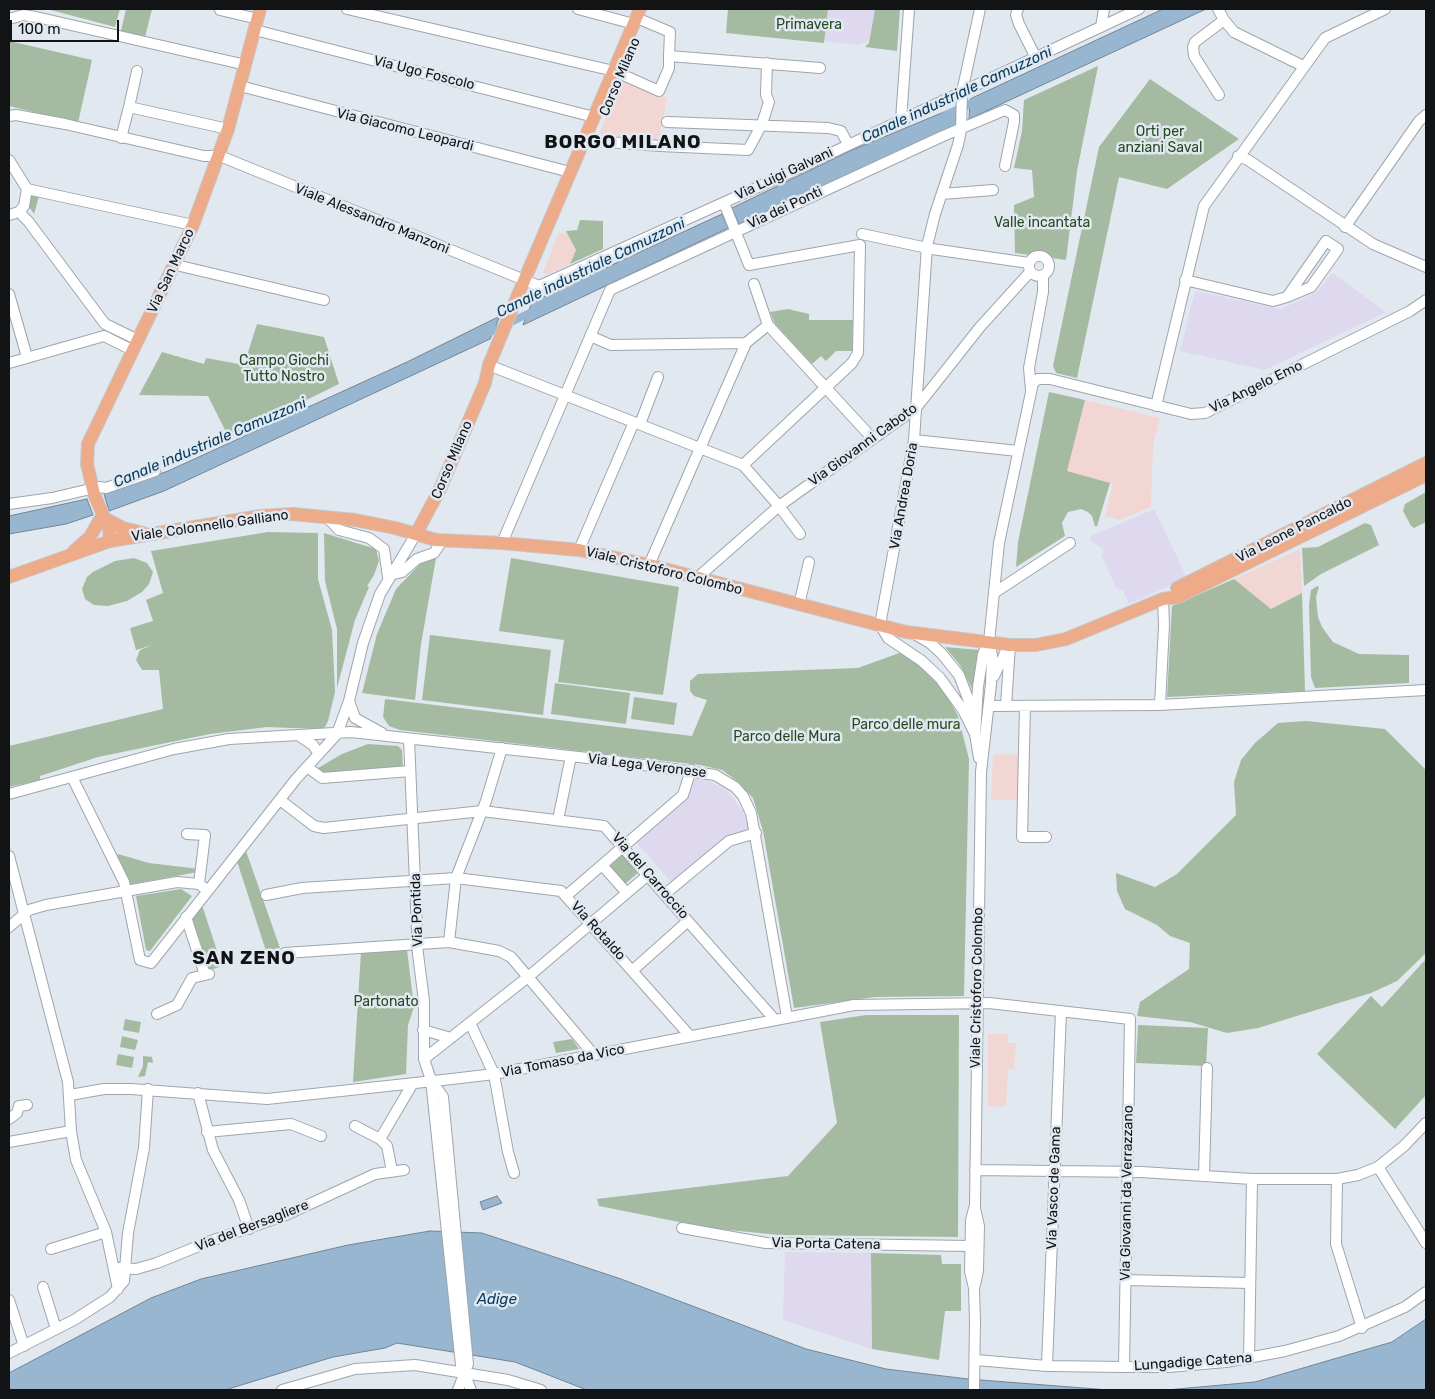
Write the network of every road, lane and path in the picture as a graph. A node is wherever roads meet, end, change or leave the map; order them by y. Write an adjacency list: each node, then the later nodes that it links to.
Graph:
1 (347, 9): 23 (street)
2 (578, 9): 12 (street)
3 (649, 9): 12 (main road, Corso Milano)
4 (909, 9): 31 (street)
5 (980, 9): 25 (street, Via Andrea Doria)
6 (1018, 9): 17 (street)
7 (1104, 9): 15 (street)
8 (1139, 9): 15 (street, Via Luigi Galvani)
9 (1385, 9): 20 (street)
10 (220, 10): 14 (street)
11 (1221, 12): 20 (street); 26 (street)
12 (639, 18): 16 (street); 23 (main road, Corso Milano)
13 (9, 19): 19 (street)
14 (257, 19): 19 (main road, Via San Marco); 30 (street, Via Ugo Foscolo)
15 (1101, 27): 17 (street, Via Luigi Galvani)
16 (669, 56): 18 (street); 23 (street)
17 (1036, 58): 25 (street, Via Luigi Galvani)
18 (767, 63): 21 (street); 33 (street)
19 (246, 65): 24 (main road, Via San Marco)
20 (1303, 66): 40 (street)
21 (820, 68)
22 (137, 71): 27 (street)
23 (617, 72): 30 (main road, Corso Milano); 37 (main road, Corso Milano)
24 (240, 86): 35 (main road, Via San Marco); 43 (street, Via Giacomo Leopardi)
25 (962, 95): 31 (street, Via Luigi Galvani); 34 (street, Via Andrea Doria)
26 (1220, 95)
27 (129, 106): 35 (street); 36 (street)
28 (1426, 115): 50 (street)
29 (9, 116): 36 (street, Viale Alessandro Manzoni)
30 (594, 117): 43 (main road, Corso Milano)
31 (901, 120): 38 (street, Via Luigi Galvani)
32 (667, 122): 33 (street)
33 (762, 124): 37 (street); 38 (street)
34 (961, 127): 42 (street); 46 (street, Via Andrea Doria); 51 (street, Via dei Ponti)
35 (228, 129): 39 (main road, Via San Marco)
36 (121, 138): 39 (street, Viale Alessandro Manzoni)
37 (593, 140): 59 (main road, Corso Milano)
38 (848, 144): 47 (street, Via Luigi Galvani)
39 (220, 156): 49 (main road, Via San Marco); 59 (street, Viale Alessandro Manzoni)
40 (1238, 156): 50 (street); 58 (street)
41 (9, 160): 44 (street)
42 (1005, 166)
43 (570, 172): 59 (main road, Corso Milano)
44 (27, 189): 48 (street); 49 (street)
45 (993, 190): 46 (street)
46 (942, 194): 53 (street, Via Andrea Doria)
47 (725, 205): 51 (street); 59 (street, Via Luigi Galvani)
48 (14, 214): 65 (street)
49 (193, 225): 54 (main road, Via San Marco)
50 (1345, 227): 56 (street)
51 (736, 229): 69 (street, Via dei Ponti); 77 (street)
52 (862, 234): 53 (street)
53 (928, 246): 55 (street); 81 (street, Via Andrea Doria)
54 (176, 265): 63 (street); 71 (main road, Via San Marco)
55 (1030, 267): 57 (street); 57 (street); 81 (street, Via Giovanni Caboto)
56 (1426, 267)
57 (1043, 275): 78 (street)
58 (1185, 280): 62 (street); 80 (street)
59 (528, 282): 68 (main road, Corso Milano)
60 (754, 284): 66 (street)
61 (9, 294): 72 (street)
62 (1287, 297): 62 (street)
63 (324, 300)
64 (1426, 300): 80 (street, Via Angelo Emo)
65 (105, 324): 67 (street); 71 (street)
66 (768, 325): 70 (street); 77 (street)
67 (104, 336): 71 (street); 72 (street)
68 (505, 336): 74 (main road, Corso Milano); 76 (main road, Corso Milano)
69 (590, 336): 70 (street); 79 (street)
70 (746, 343): 85 (street)
71 (135, 345): 91 (main road, Via San Marco)
72 (27, 357): 73 (street)
73 (9, 363)
74 (496, 368): 76 (main road, Corso Milano); 79 (street)
75 (658, 378): 82 (street)
76 (485, 384): 97 (main road, Corso Milano)
77 (826, 388): 83 (street); 88 (street)
78 (1031, 391): 80 (street, Via Angelo Emo); 86 (street)
79 (565, 395): 82 (street); 102 (street)
80 (1156, 406)
81 (916, 408): 83 (street, Via Giovanni Caboto); 84 (street, Via Andrea Doria)
82 (637, 423): 85 (street); 103 (street)
83 (873, 439): 93 (street, Via Giovanni Caboto)
84 (914, 440): 86 (street); 113 (street, Via Andrea Doria)
85 (700, 448): 88 (street); 106 (street)
86 (1018, 451): 110 (street)
87 (1426, 463): 111 (main road, Via Leone Pancaldo)
88 (743, 465): 93 (street)
89 (154, 471): 91 (street)
90 (1426, 475): 111 (main road, Via Leone Pancaldo)
91 (93, 491): 92 (street); 94 (main road, Via San Marco)
92 (9, 504)
93 (780, 506): 98 (street); 109 (street, Via Giovanni Caboto)
94 (102, 516): 96 (main road); 99 (main road, Via San Marco); 104 (main road)
95 (327, 517): 96 (main road, Viale Colonnello Galliano); 97 (main road, Viale Colonnello Galliano); 107 (street)
96 (148, 534): 99 (main road, Viale Colonnello Galliano)
97 (416, 534): 100 (main road, Viale Cristoforo Colombo); 107 (street)
98 (800, 534)
99 (110, 541): 104 (main road, Viale Colonnello Galliano)
100 (442, 541): 102 (main road, Viale Cristoforo Colombo); 107 (street)
101 (1070, 542): 110 (street)
102 (502, 543): 103 (main road, Viale Cristoforo Colombo)
103 (579, 550): 106 (main road, Viale Cristoforo Colombo)
104 (64, 558): 108 (main road, Viale Colonnello Galliano)
105 (809, 562): 112 (street)
106 (649, 565): 109 (main road, Viale Cristoforo Colombo)
107 (389, 576): 119 (street)
108 (9, 577)
109 (697, 578): 112 (main road, Viale Cristoforo Colombo)
110 (994, 594): 115 (street)
111 (1163, 599): 116 (main road, Via Leone Pancaldo); 120 (street)
112 (799, 605): 113 (main road, Viale Cristoforo Colombo)
113 (880, 625): 114 (main road, Viale Cristoforo Colombo); 126 (street, Viale Cristoforo Colombo)
114 (913, 633): 115 (main road, Viale Cristoforo Colombo); 126 (street, Viale Cristoforo Colombo)
115 (989, 642): 116 (main road, Via Leone Pancaldo); 117 (street, Viale Cristoforo Colombo); 126 (street, Viale Cristoforo Colombo)
116 (1010, 645): 117 (street, Viale Cristoforo Colombo); 122 (street)
117 (991, 684): 121 (street, Viale Cristoforo Colombo)
118 (1426, 690): 120 (street)
119 (349, 701): 124 (street); 127 (street)
120 (1160, 705): 123 (street)
121 (989, 706): 122 (street); 135 (street, Viale Cristoforo Colombo)
122 (1006, 706): 123 (street)
123 (1025, 706): 144 (street)
124 (337, 734): 125 (street, Via Lega Veronese); 127 (street, Via Lega Veronese); 130 (street)
125 (298, 735): 130 (street); 136 (street, Via Lega Veronese)
126 (975, 735): 135 (street, Viale Cristoforo Colombo)
127 (387, 736): 128 (street, Via Lega Veronese)
128 (405, 742): 129 (street, Via Lega Veronese); 134 (street, Via Pontida)
129 (502, 748): 131 (street, Via Lega Veronese); 139 (street)
130 (319, 754): 132 (street)
131 (572, 756): 133 (street, Via Lega Veronese); 141 (street)
132 (307, 766): 134 (street); 138 (street)
133 (690, 770): 142 (street, Via Lega Veronese); 145 (street)
134 (410, 771): 140 (street, Via Pontida)
135 (981, 772): 167 (street, Viale Cristoforo Colombo)
136 (72, 777): 137 (street, Via Lega Veronese); 152 (street)
137 (9, 794)
138 (280, 800): 140 (street, Via del Carroccio); 151 (street)
139 (482, 812): 140 (street, Via del Carroccio); 141 (street, Via del Carroccio); 149 (street)
140 (413, 818): 150 (street, Via Pontida)
141 (558, 820): 145 (street, Via del Carroccio)
142 (756, 833): 154 (street); 170 (street, Via Lega Veronese)
143 (187, 834): 151 (street)
144 (1046, 837)
145 (624, 846): 147 (street); 148 (street, Via del Carroccio)
146 (9, 856): 157 (street)
147 (602, 865): 153 (street); 156 (street)
148 (648, 874): 153 (street); 154 (street, Via del Carroccio)
149 (456, 878): 150 (street, Via Rotaldo); 156 (street, Via Rotaldo); 162 (street)
150 (416, 880): 155 (street, Via Rotaldo); 163 (street, Via Pontida)
151 (203, 887): 152 (street); 158 (street)
152 (127, 891): 157 (street); 158 (street)
153 (626, 892): 160 (street)
154 (665, 894): 159 (street, Via del Carroccio)
155 (266, 895)
156 (566, 896): 160 (street, Via Rotaldo)
157 (24, 913): 161 (street); 185 (street)
158 (186, 917): 169 (street)
159 (688, 921): 165 (street); 171 (street, Via del Carroccio)
160 (590, 922): 165 (street, Via Rotaldo); 166 (street)
161 (9, 926)
162 (449, 942): 163 (street); 166 (street)
163 (418, 944): 164 (street); 174 (street, Via Pontida)
164 (285, 953)
165 (633, 970): 175 (street, Via Rotaldo)
166 (528, 977): 173 (street); 177 (street)
167 (977, 1003): 168 (street, Via Tomaso da Vico); 170 (street, Via Tomaso da Vico); 197 (street, Viale Cristoforo Colombo)
168 (1061, 1011): 172 (street, Via Tomaso da Vico); 199 (street, Via Vasco de Gama)
169 (157, 1014)
170 (787, 1017): 171 (street, Via Tomaso da Vico)
171 (775, 1020): 175 (street, Via Tomaso da Vico)
172 (1130, 1020): 201 (street, Via Giovanni da Verrazzano)
173 (470, 1023): 176 (street); 180 (street)
174 (423, 1030): 176 (street); 178 (street, Via Pontida)
175 (690, 1036): 177 (street, Via Tomaso da Vico)
176 (451, 1038): 178 (street)
177 (594, 1055): 180 (street, Via Tomaso da Vico)
178 (424, 1060): 181 (street, Via Pontida)
179 (1207, 1068): 202 (street)
180 (494, 1074): 181 (street, Via Tomaso da Vico); 200 (street)
181 (431, 1080): 182 (street, Via Tomaso da Vico); 228 (street, Via Pontida)
182 (412, 1083): 184 (street, Via Tomaso da Vico); 193 (street)
183 (148, 1090): 184 (street, Via Tomaso da Vico); 185 (street, Via Tomaso da Vico); 213 (street)
184 (198, 1093): 191 (street)
185 (70, 1096): 190 (street)
186 (27, 1104): 187 (street)
187 (9, 1119)
188 (1426, 1123): 195 (street)
189 (355, 1126): 193 (street)
190 (71, 1131): 194 (street); 208 (street)
191 (207, 1132): 192 (street); 207 (street)
192 (321, 1136)
193 (380, 1139): 198 (street)
194 (9, 1142)
195 (1378, 1167): 204 (street); 209 (street)
196 (404, 1170): 198 (street, Via del Bersagliere)
197 (975, 1170): 199 (street); 205 (street, Viale Cristoforo Colombo)
198 (392, 1171): 207 (street, Via del Bersagliere)
199 (1055, 1171): 201 (street); 227 (street, Via Vasco de Gama)
200 (514, 1172)
201 (1127, 1172): 202 (street); 214 (street, Via Giovanni da Verrazzano)
202 (1204, 1176): 203 (street)
203 (1252, 1179): 204 (street); 215 (street)
204 (1336, 1179): 221 (street)
205 (975, 1205): 210 (street, Viale Cristoforo Colombo); 217 (street, Viale Cristoforo Colombo)
206 (682, 1228): 210 (street, Via Porta Catena)
207 (249, 1229): 213 (street, Via del Bersagliere)
208 (106, 1232): 211 (street); 212 (street)
209 (1426, 1243)
210 (970, 1246): 217 (street, Viale Cristoforo Colombo)
211 (51, 1249)
212 (113, 1265): 213 (street); 218 (street)
213 (126, 1269): 218 (street)
214 (1126, 1280): 215 (street); 229 (street, Via Giovanni da Verrazzano)
215 (1249, 1283): 225 (street)
216 (43, 1287): 222 (street)
217 (974, 1288): 226 (street, Viale Cristoforo Colombo)
218 (118, 1289): 222 (street)
219 (1426, 1292): 221 (street, Lungadige Catena)
220 (9, 1300): 223 (street)
221 (1362, 1328): 225 (street, Lungadige Catena)
222 (56, 1329): 223 (street)
223 (24, 1346): 224 (street)
224 (9, 1353)
225 (1249, 1359): 229 (street, Lungadige Catena)
226 (976, 1360): 227 (street, Lungadige Catena); 234 (street, Viale Cristoforo Colombo)
227 (1047, 1366): 229 (street, Lungadige Catena)
228 (464, 1367): 230 (street); 231 (street); 232 (street); 233 (street)
229 (1124, 1367)
230 (282, 1390)
231 (458, 1390)
232 (471, 1390)
233 (541, 1390)
234 (974, 1390)

